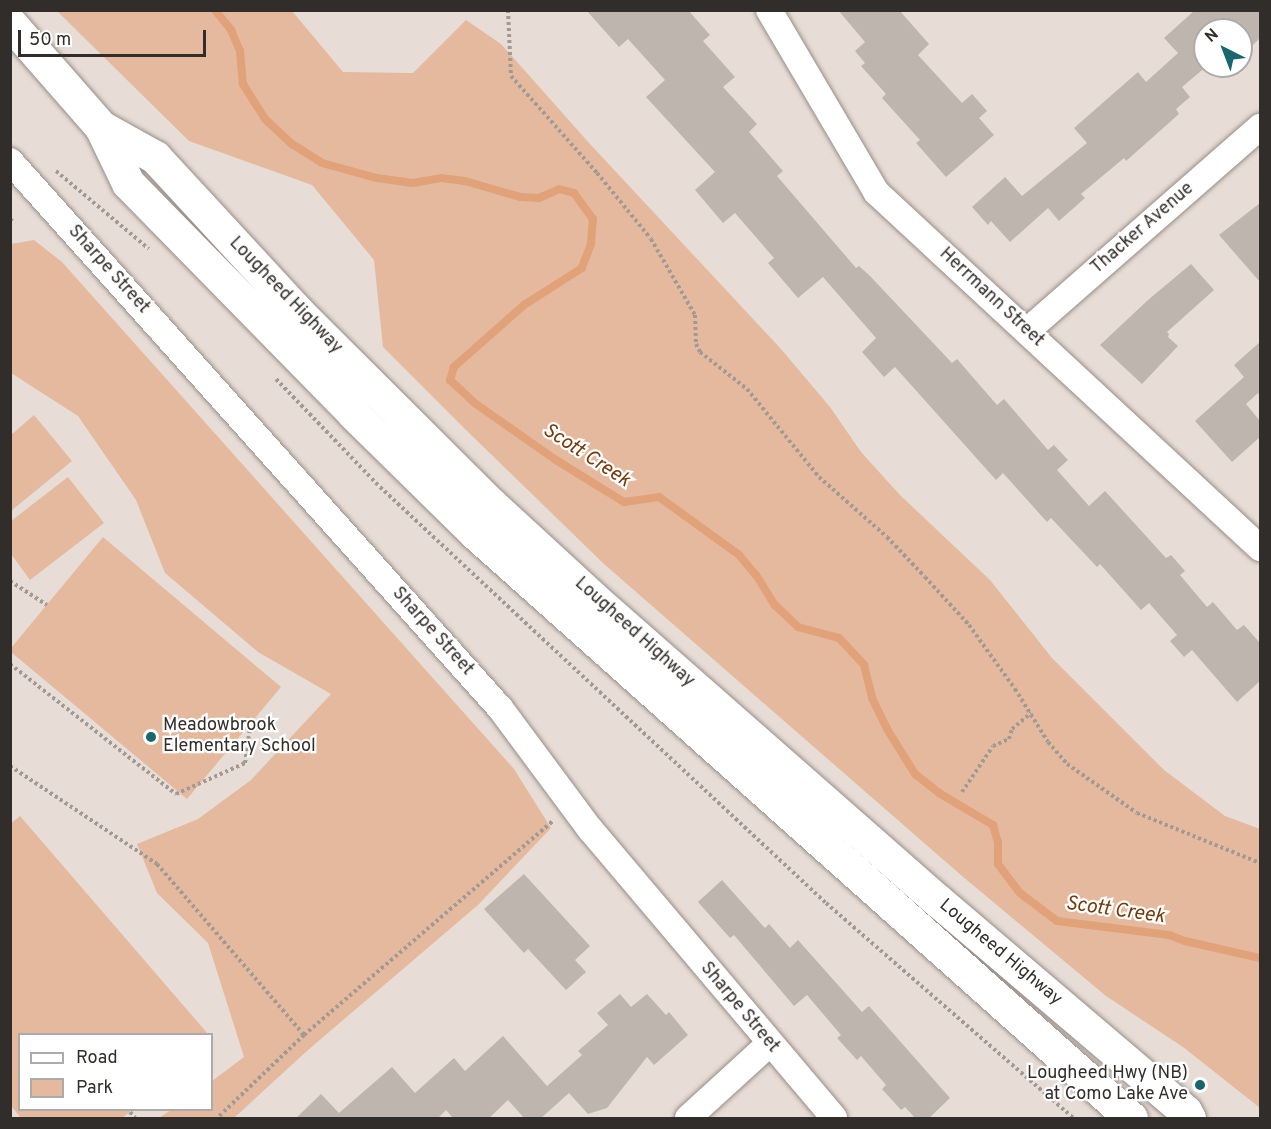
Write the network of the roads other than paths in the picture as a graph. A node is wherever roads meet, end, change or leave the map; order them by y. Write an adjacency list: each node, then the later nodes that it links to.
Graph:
1 (769, 10): 7 (street, Herrmann Street)
2 (10, 23): 3 (main road, Lougheed Highway)
3 (101, 127): 12 (main road, Lougheed Highway); 13 (main road, Lougheed Highway)
4 (1260, 127): 7 (street, Thacker Avenue)
5 (10, 161): 6 (street, Sharpe Street)
6 (21, 190): 9 (street, Sharpe Street)
7 (1027, 331): 8 (street, Herrmann Street)
8 (1257, 538)
9 (769, 1044): 10 (street); 11 (street, Sharpe Street)
10 (688, 1119)
11 (834, 1119)
12 (1131, 1119)
13 (1189, 1119)

